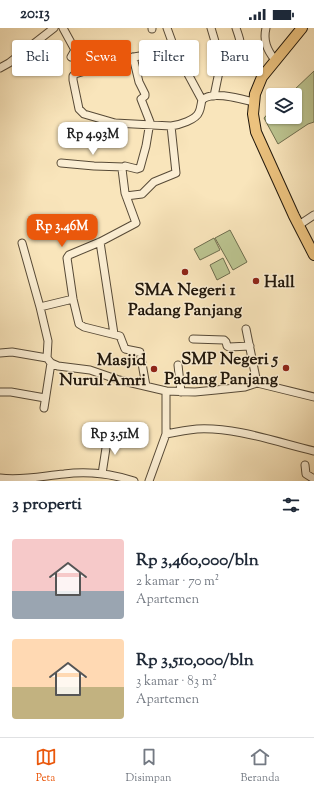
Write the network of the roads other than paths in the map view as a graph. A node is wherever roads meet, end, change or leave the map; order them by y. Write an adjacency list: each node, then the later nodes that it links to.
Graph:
1 (54, 28): 15 (street)
2 (63, 28): 11 (street)
3 (167, 28): 8 (street)
4 (211, 28): 9 (street)
5 (236, 28): 10 (street)
6 (266, 28): 14 (street)
7 (302, 28): 14 (highway)
8 (171, 40)
9 (215, 40)
10 (241, 40)
11 (71, 43)
12 (139, 56): 13 (street)
13 (132, 57): 21 (street); 21 (street)
14 (275, 60): 20 (highway)
15 (0, 68)
16 (189, 76): 19 (street)
17 (218, 76): 18 (street)
18 (214, 96): 19 (street); 20 (street)
19 (202, 100): 22 (street)
20 (253, 102): 27 (highway)
21 (150, 124): 22 (street); 24 (street)
22 (171, 126): 25 (street)
23 (61, 162): 24 (street)
24 (124, 166): 25 (street)
25 (126, 196): 28 (street)
26 (314, 214): 27 (street)
27 (299, 225): 30 (highway)
28 (100, 242): 31 (street); 34 (street)
29 (22, 243): 32 (street)
30 (314, 255)
31 (73, 299): 32 (street); 34 (street)
32 (40, 307): 38 (street)
33 (246, 329): 36 (street)
34 (114, 334): 41 (street)
35 (193, 339): 36 (street)
36 (250, 346): 40 (street)
37 (0, 352): 38 (street)
38 (49, 360): 41 (street); 46 (street)
39 (178, 364): 44 (street)
40 (257, 383): 44 (street); 45 (street)
41 (146, 386): 42 (street)
42 (166, 391): 44 (street); 48 (street)
43 (0, 392): 46 (street)
44 (181, 392)
45 (314, 397)
46 (45, 398): 47 (street)
47 (44, 408)
48 (166, 434): 50 (street); 56 (street)
49 (108, 435): 52 (street)
50 (314, 450)
51 (305, 465): 54 (street)
52 (102, 474): 53 (street); 55 (street)
53 (0, 478)
54 (314, 479)
55 (134, 481)
56 (149, 481)

